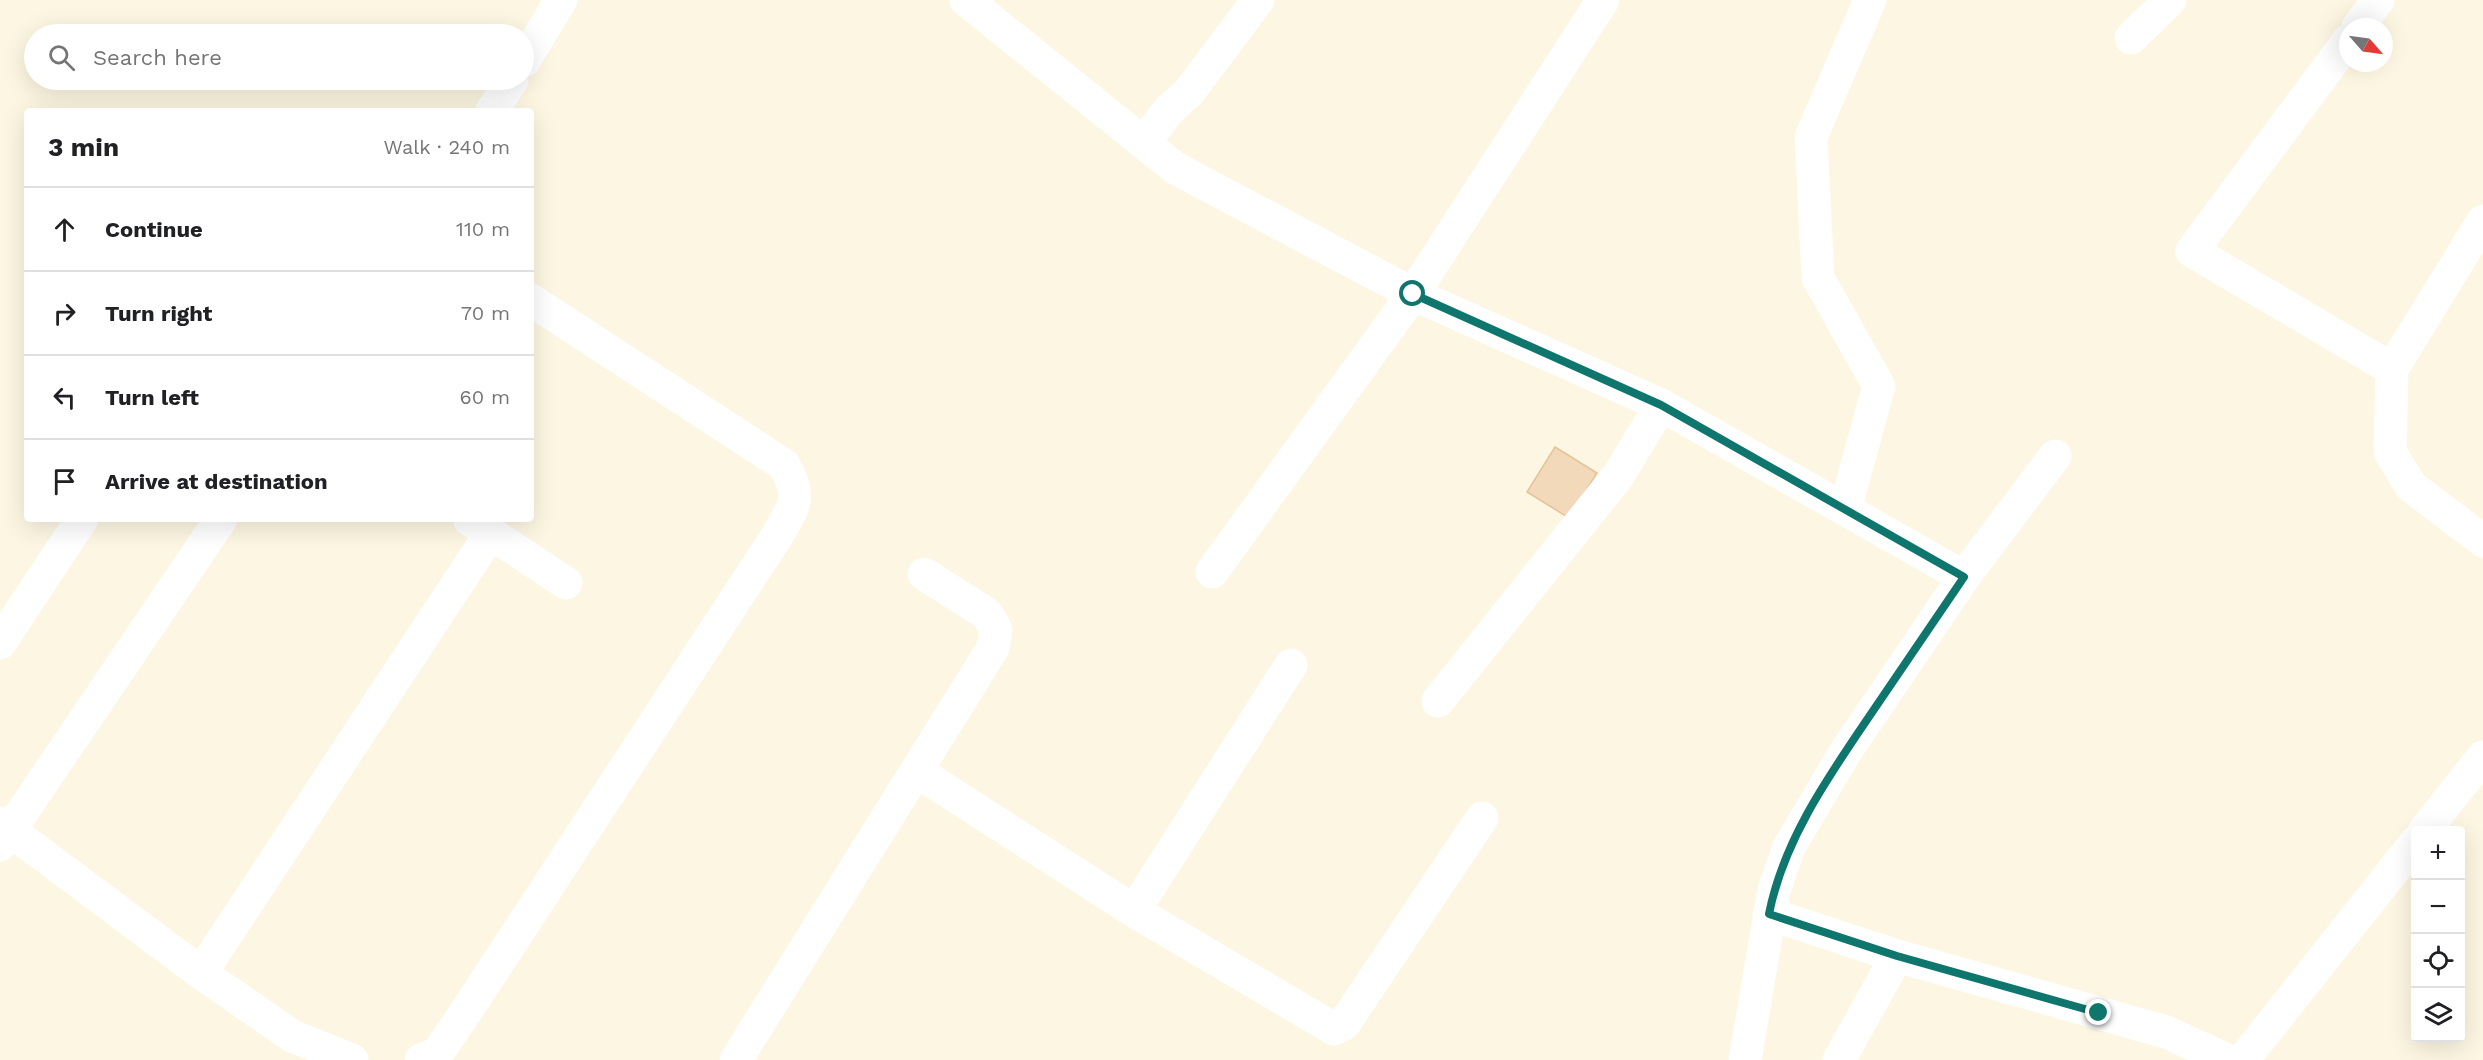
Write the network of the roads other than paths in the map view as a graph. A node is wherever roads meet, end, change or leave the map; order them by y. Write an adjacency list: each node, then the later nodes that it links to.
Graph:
1 (561, 0): 10 (street)
2 (1258, 0): 14 (street)
3 (1603, 0): 16 (street)
4 (1870, 0): 21 (street)
5 (2170, 0): 9 (street)
6 (2378, 0): 8 (street)
7 (976, 3): 14 (street)
8 (2365, 18)
9 (2132, 38)
10 (534, 44)
11 (2339, 53): 18 (street)
12 (506, 90): 13 (street)
13 (494, 108)
14 (1144, 143): 16 (street)
15 (2483, 221): 18 (street)
16 (1413, 294): 19 (street); 26 (street)
17 (534, 302): 43 (street)
18 (2392, 369): 25 (street)
19 (1661, 405): 21 (street); 32 (street)
20 (2055, 456): 28 (street)
21 (1845, 509): 28 (street)
22 (80, 522): 30 (street)
23 (219, 522): 37 (street)
24 (480, 526): 29 (street); 42 (street)
25 (2483, 541)
26 (1212, 572)
27 (924, 574): 34 (street)
28 (1964, 577): 40 (street)
29 (566, 583)
30 (0, 643)
31 (1291, 665): 39 (street)
32 (1438, 701)
33 (2483, 757): 36 (street)
34 (918, 772): 39 (street); 45 (street)
35 (1482, 818): 39 (street)
36 (2429, 826)
37 (3, 833): 42 (street)
38 (2411, 847): 49 (street)
39 (1134, 911)
40 (1769, 914): 41 (street); 46 (street)
41 (1897, 956): 47 (street); 48 (street)
42 (201, 973): 44 (street)
43 (436, 1058)
44 (352, 1060)
45 (735, 1060)
46 (1745, 1060)
47 (1839, 1060)
48 (2227, 1060)
49 (2243, 1060)

